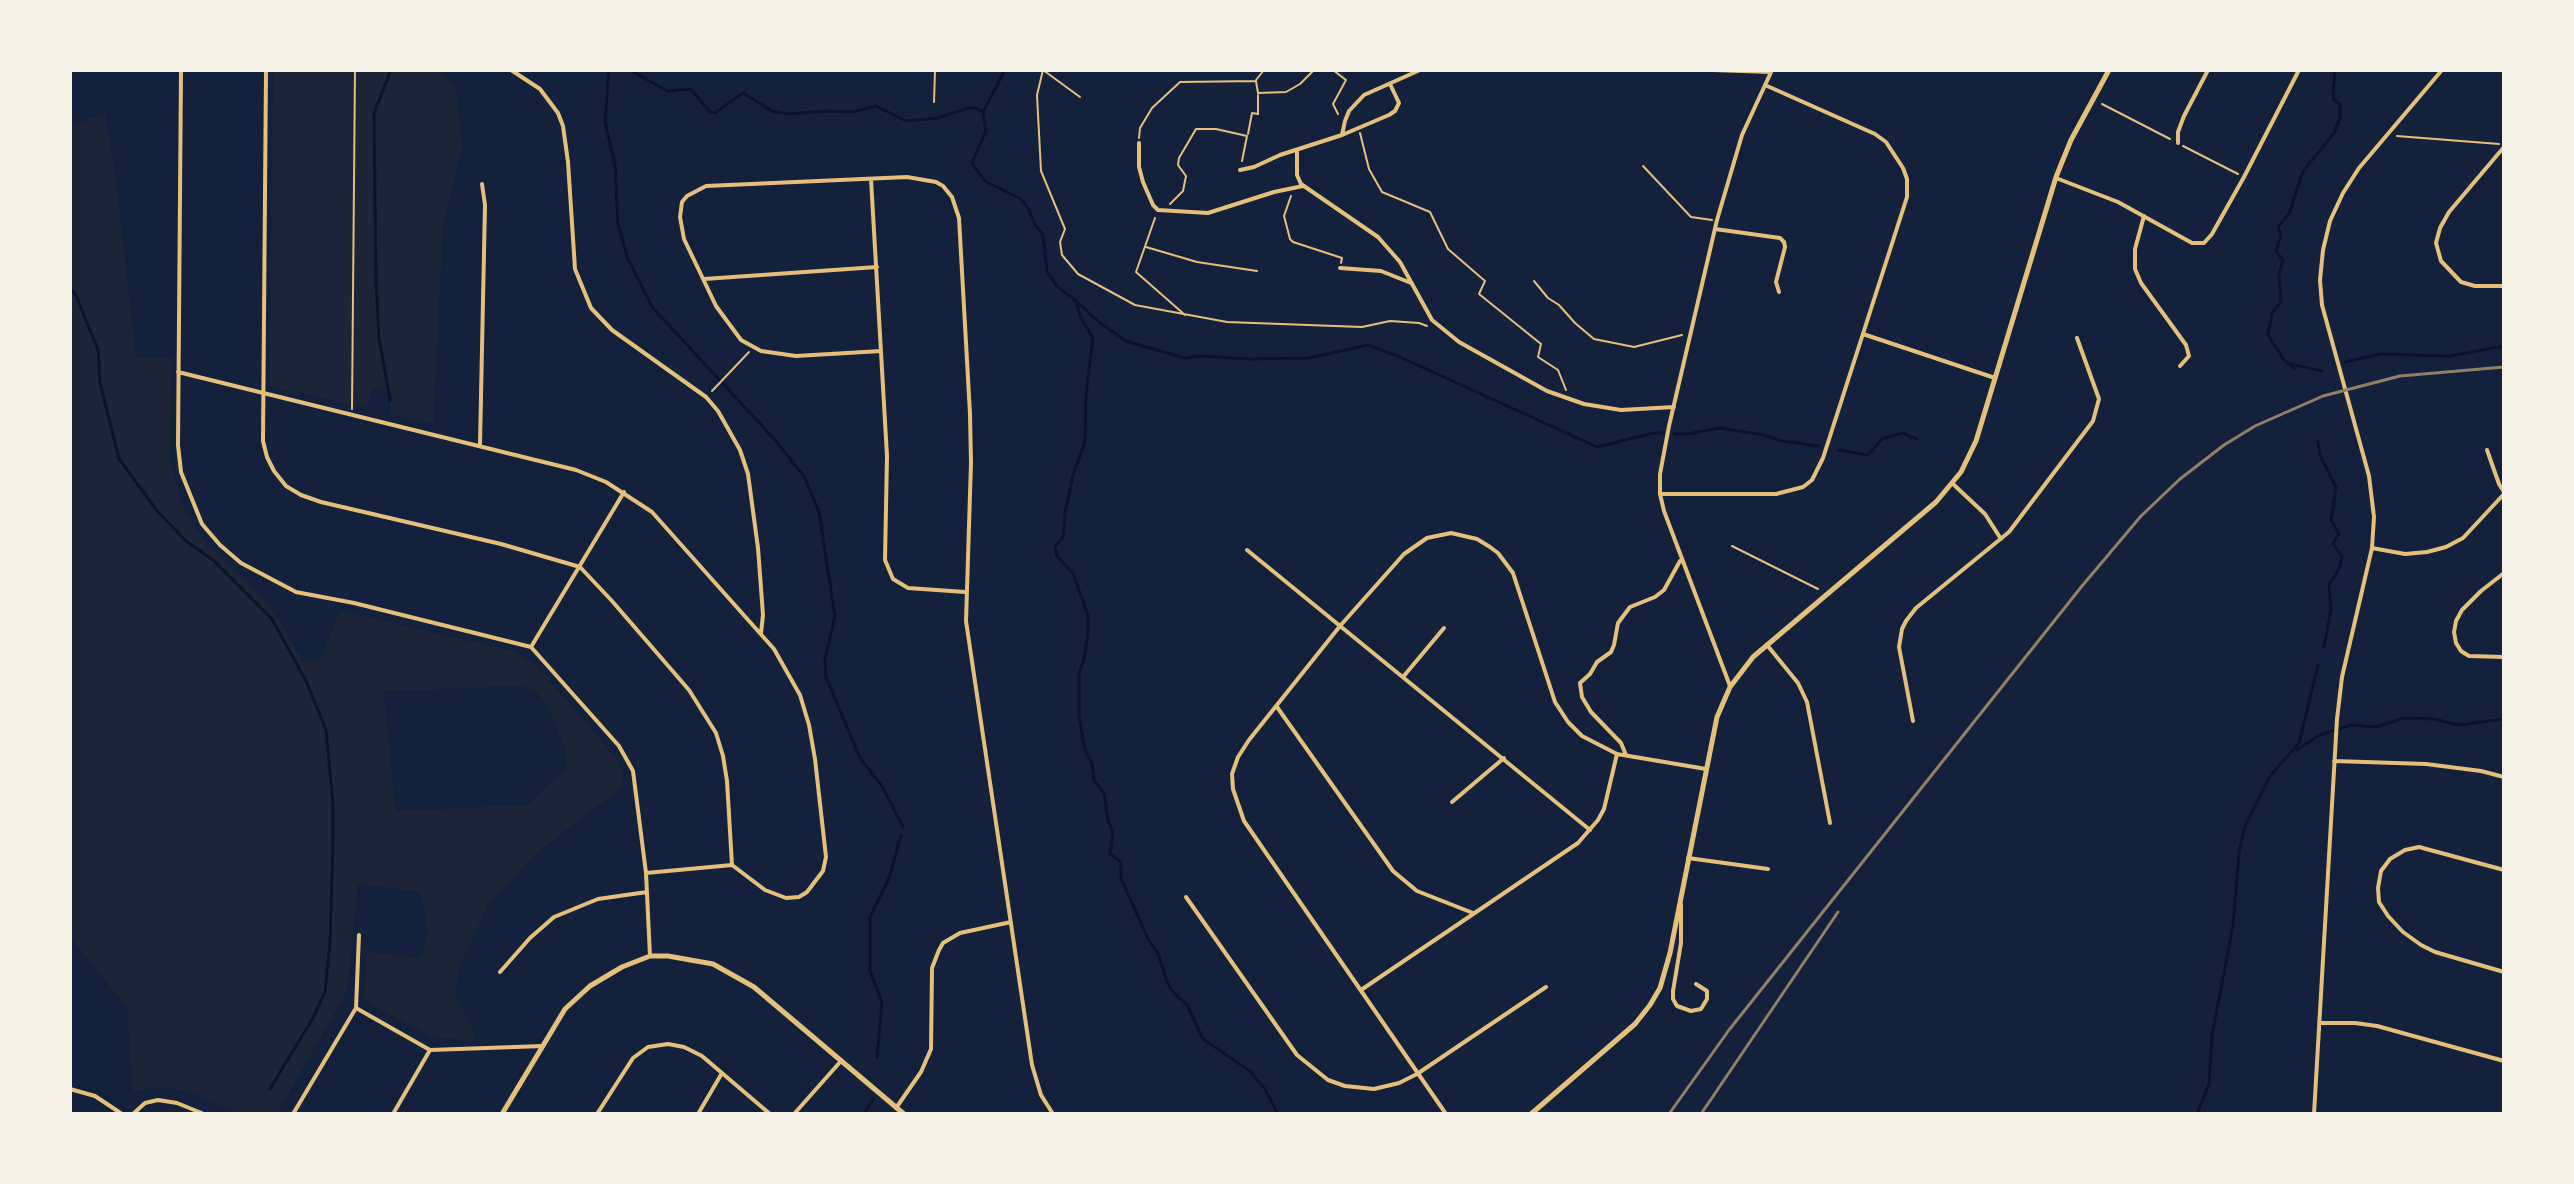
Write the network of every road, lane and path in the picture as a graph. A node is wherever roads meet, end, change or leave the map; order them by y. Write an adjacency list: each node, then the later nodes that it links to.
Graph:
1 (181, 70): 63 (street)
2 (266, 70): 65 (street)
3 (355, 70): 69 (path)
4 (511, 70): 66 (street)
5 (935, 70): 23 (path)
6 (1043, 70): 21 (path); 55 (path)
7 (1264, 70): 17 (path)
8 (1314, 70): 20 (path)
9 (1420, 70): 18 (street)
10 (1713, 70): 16 (street)
11 (2109, 70): 22 (street)
12 (2208, 70): 30 (street)
13 (2299, 70): 36 (street)
14 (2442, 70): 28 (street)
15 (1335, 71): 24 (path)
16 (1772, 71): 19 (street)
17 (1256, 81): 20 (path); 29 (path)
18 (1390, 84): 24 (street); 25 (street)
19 (1765, 85): 44 (street); 58 (street)
20 (1258, 93): 27 (path)
21 (1080, 97)
22 (2093, 99): 30 (path); 35 (street)
23 (934, 102)
24 (1345, 121): 26 (street)
25 (1359, 128): 26 (street); 67 (path)
26 (1342, 135): 32 (street)
27 (1247, 136): 34 (path); 42 (path)
28 (2386, 136): 31 (path); 78 (street)
29 (1139, 143): 41 (street)
30 (2178, 143): 36 (path)
31 (2504, 146): 53 (street)
32 (1297, 152): 34 (street); 39 (street)
33 (1643, 166): 44 (path)
34 (1240, 170)
35 (2056, 177): 43 (street); 64 (street)
36 (2244, 177): 43 (street)
37 (871, 179): 47 (street); 50 (street); 83 (street)
38 (482, 184): 70 (street)
39 (1303, 186): 40 (street); 52 (street)
40 (1294, 188): 42 (street); 48 (path)
41 (1156, 209): 42 (street); 46 (path)
42 (1164, 210)
43 (2144, 216): 62 (street)
44 (1717, 220): 45 (street)
45 (1715, 229): 54 (street); 56 (street)
46 (1145, 246): 49 (path); 55 (path)
47 (877, 267): 50 (street); 61 (street)
48 (1340, 268): 52 (street)
49 (1257, 271)
50 (703, 279): 60 (street)
51 (1534, 281): 56 (path)
52 (1414, 284): 57 (street)
53 (2504, 286)
54 (1779, 292)
55 (1185, 315): 57 (path)
56 (1691, 331): 68 (street)
57 (1447, 334): 67 (street)
58 (1863, 334): 64 (street); 75 (street)
59 (2077, 338): 76 (street)
60 (752, 348): 61 (street); 66 (path)
61 (881, 351): 83 (street)
62 (2180, 366)
63 (178, 372): 65 (street); 89 (street)
64 (1995, 378): 72 (street)
65 (262, 394): 69 (street); 81 (street)
66 (706, 397): 87 (street)
67 (1570, 399): 68 (street)
68 (1674, 407): 75 (street)
69 (352, 414): 70 (street)
70 (480, 444): 73 (street)
71 (2487, 450): 74 (street)
72 (1953, 484): 76 (street); 84 (street)
73 (624, 492): 81 (street); 87 (street)
74 (2504, 493): 78 (street)
75 (1660, 494): 80 (street)
76 (2001, 539): 94 (street)
77 (1732, 546): 84 (path)
78 (2372, 548): 98 (street)
79 (1247, 550): 85 (street)
80 (1681, 559): 92 (street); 96 (street)
81 (580, 567): 89 (street); 105 (street)
82 (2504, 573): 90 (street)
83 (965, 592): 113 (street)
84 (1826, 594): 88 (street)
85 (1340, 626): 91 (street); 93 (street); 95 (street)
86 (1444, 628): 91 (street)
87 (761, 633): 105 (street)
88 (1767, 645): 92 (street); 102 (street)
89 (531, 647): 108 (street)
90 (2504, 657)
91 (1403, 677): 97 (street)
92 (1730, 687): 99 (street)
93 (1277, 707): 112 (street); 120 (street)
94 (1913, 721)
95 (1617, 754): 96 (street); 103 (street)
96 (1626, 755): 99 (street)
97 (1504, 758): 101 (street); 103 (street)
98 (2334, 761): 100 (street); 122 (street)
99 (1706, 769): 104 (street)
100 (2504, 777)
101 (1452, 802)
102 (1830, 823)
103 (1590, 830): 112 (street)
104 (1688, 858): 106 (street); 111 (street)
105 (732, 865): 108 (street)
106 (1768, 869)
107 (2504, 870): 117 (street)
108 (646, 873): 109 (street)
109 (647, 892): 115 (street); 116 (street)
110 (1186, 897): 128 (street)
111 (1680, 902): 118 (street); 144 (street)
112 (1473, 913): 120 (street)
113 (1011, 922): 130 (street); 142 (street)
114 (359, 935): 121 (street)
115 (650, 956): 123 (street); 125 (street)
116 (500, 972)
117 (2504, 972)
118 (1696, 984)
119 (1546, 987): 128 (street)
120 (1361, 990): 128 (street)
121 (356, 1008): 124 (street); 134 (street)
122 (2319, 1023): 126 (street); 145 (street)
123 (543, 1046): 124 (street); 136 (street)
124 (430, 1050): 135 (street)
125 (841, 1061): 130 (street); 140 (street)
126 (2504, 1061)
127 (722, 1073): 137 (street); 138 (street); 139 (street)
128 (1417, 1074): 143 (street)
129 (70, 1089): 131 (street)
130 (896, 1108): 141 (street)
131 (122, 1114)
132 (133, 1114): 133 (street)
133 (204, 1114)
134 (293, 1114)
135 (393, 1114)
136 (502, 1114)
137 (597, 1114)
138 (698, 1114)
139 (770, 1114)
140 (794, 1114)
141 (904, 1114)
142 (1053, 1114)
143 (1446, 1114)
144 (1531, 1114)
145 (2314, 1114)

